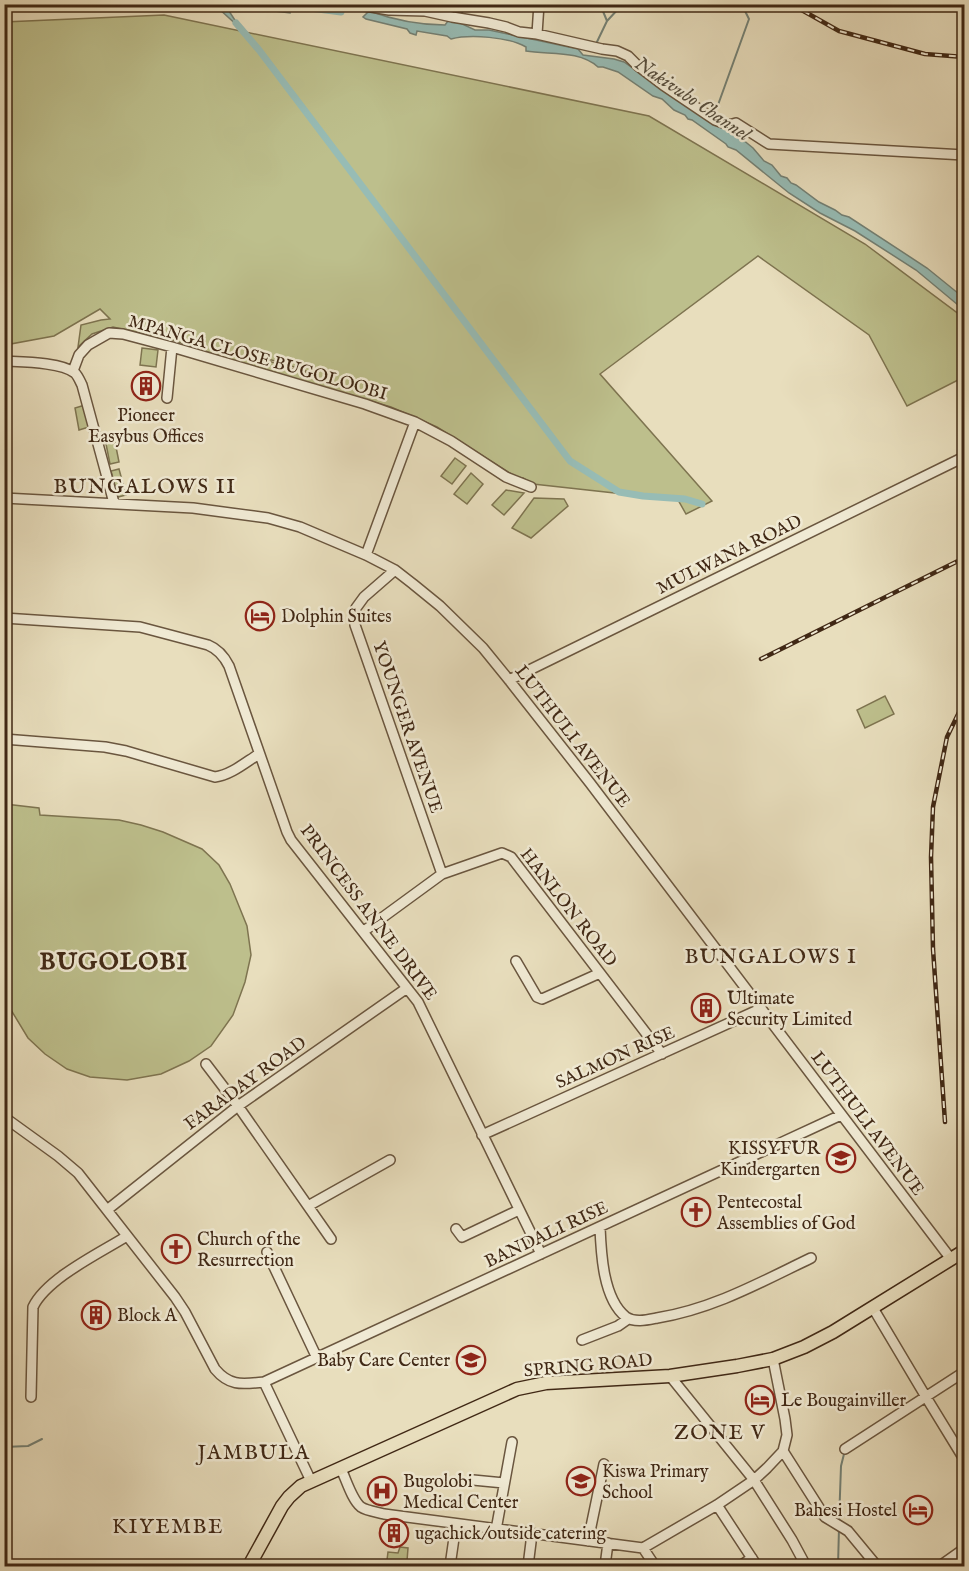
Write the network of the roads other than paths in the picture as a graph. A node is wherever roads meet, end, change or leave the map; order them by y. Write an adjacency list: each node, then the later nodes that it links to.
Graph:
1 (359, 4): 3 (street)
2 (539, 4): 3 (street)
3 (537, 34): 4 (street)
4 (964, 155)
5 (172, 347): 7 (street, MPANGA CLOSE BUGOLOOBI); 8 (street); 9 (street, MPANGA CLOSE BUGOLOOBI)
6 (4, 361): 7 (street)
7 (73, 371): 13 (street)
8 (167, 398)
9 (415, 422): 11 (street, MPANGA CLOSE BUGOLOOBI); 14 (street)
10 (964, 457): 17 (street, MULWANA ROAD)
11 (531, 487)
12 (4, 498): 13 (street, LUTHULI AVENUE)
13 (114, 503): 14 (street, LUTHULI AVENUE)
14 (366, 555): 15 (street, LUTHULI AVENUE)
15 (395, 570): 17 (street, LUTHULI AVENUE); 20 (street, YOUNGER AVENUE)
16 (4, 618): 19 (street, PRINCESS ANNE DRIVE)
17 (509, 680): 25 (street, LUTHULI AVENUE)
18 (4, 740): 19 (street)
19 (259, 754): 21 (street, PRINCESS ANNE DRIVE)
20 (442, 874): 21 (street, HANLON ROAD); 23 (street, HANLON ROAD)
21 (364, 932): 24 (street, PRINCESS ANNE DRIVE)
22 (516, 962): 23 (street)
23 (600, 973): 26 (street, HANLON ROAD)
24 (407, 988): 28 (street, FARADAY ROAD); 31 (street, PRINCESS ANNE DRIVE)
25 (760, 1010): 26 (street, SALMON RISE); 29 (street, LUTHULI AVENUE)
26 (662, 1054): 31 (street, SALMON RISE)
27 (206, 1064): 28 (street)
28 (238, 1106): 33 (street); 34 (street, FARADAY ROAD)
29 (841, 1115): 36 (street, BANDALI RISE); 44 (street, LUTHULI AVENUE)
30 (4, 1117): 34 (street)
31 (482, 1135): 35 (street, PRINCESS ANNE DRIVE)
32 (390, 1160): 33 (street)
33 (308, 1206): 39 (street)
34 (107, 1210): 38 (street)
35 (519, 1210): 37 (street); 42 (street, PRINCESS ANNE DRIVE)
36 (600, 1227): 42 (street, BANDALI RISE); 46 (street)
37 (456, 1229)
38 (127, 1236): 52 (street); 53 (street)
39 (331, 1239)
40 (964, 1251): 44 (main road, SPRING ROAD)
41 (267, 1252): 48 (street)
42 (541, 1254): 48 (street, BANDALI RISE)
43 (811, 1258): 46 (street)
44 (951, 1259): 45 (main road, SPRING ROAD)
45 (873, 1308): 49 (main road, SPRING ROAD); 54 (street)
46 (628, 1318): 47 (street)
47 (582, 1340)
48 (317, 1358): 52 (street, BANDALI RISE)
49 (773, 1359): 51 (main road, SPRING ROAD); 57 (street)
50 (964, 1372): 54 (street)
51 (670, 1376): 60 (main road, SPRING ROAD); 62 (street)
52 (264, 1382): 63 (street)
53 (31, 1397)
54 (926, 1397): 56 (street); 58 (street)
55 (512, 1442): 64 (street)
56 (846, 1449)
57 (783, 1450): 62 (street); 81 (street)
58 (964, 1459)
59 (604, 1464): 69 (street)
60 (341, 1469): 63 (main road, SPRING ROAD); 66 (street)
61 (473, 1480): 64 (street)
62 (754, 1480): 65 (street); 80 (street)
63 (311, 1481): 74 (main road, SPRING ROAD)
64 (504, 1483): 67 (street)
65 (717, 1505): 71 (street); 73 (street)
66 (456, 1524): 67 (street); 75 (street)
67 (496, 1530): 68 (street)
68 (532, 1534): 69 (street); 76 (street)
69 (588, 1541): 70 (street)
70 (608, 1543): 71 (street); 77 (street)
71 (643, 1548): 78 (street)
72 (964, 1549): 82 (street)
73 (755, 1562): 79 (street)
74 (249, 1566)
75 (450, 1566)
76 (528, 1566)
77 (605, 1566)
78 (656, 1566)
79 (740, 1566)
80 (806, 1566)
81 (877, 1566)
82 (940, 1566)

